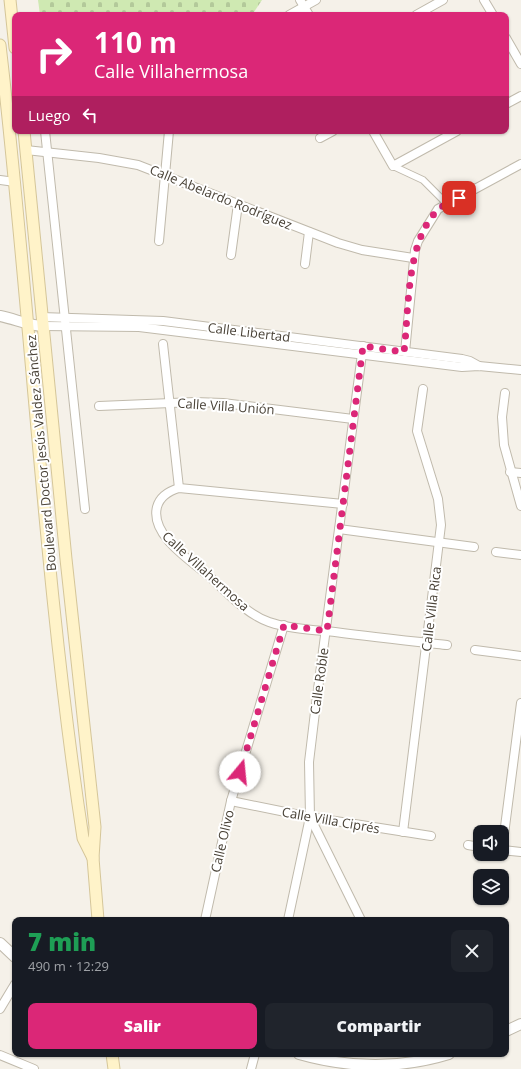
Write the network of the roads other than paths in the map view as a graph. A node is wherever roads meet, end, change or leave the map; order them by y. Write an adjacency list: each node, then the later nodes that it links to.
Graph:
1 (10, 0): 10 (main road)
2 (316, 0): 5 (street)
3 (443, 0): 8 (street)
4 (484, 0): 9 (street)
5 (302, 3): 6 (street); 7 (street)
6 (292, 12)
7 (307, 12)
8 (421, 12)
9 (491, 12)
10 (12, 21)
11 (509, 43): 13 (street)
12 (0, 45): 16 (main road, Boulevard Doctor Jesús Valdez Sánchez)
13 (521, 64)
14 (521, 96): 15 (street)
15 (509, 102)
16 (3, 103): 30 (main road, Boulevard Doctor Jesús Valdez Sánchez)
17 (24, 134): 24 (main road, Boulevard Doctor Jesús Valdez Sánchez)
18 (45, 134): 25 (street)
19 (169, 134): 28 (street)
20 (327, 134): 23 (street)
21 (375, 134): 27 (street)
22 (452, 134): 27 (street)
23 (320, 138)
24 (26, 150): 25 (street, Calle Abelardo Rodríguez); 41 (main road, Boulevard Doctor Jesús Valdez Sánchez)
25 (48, 152): 28 (street, Calle Abelardo Rodríguez); 39 (street)
26 (521, 164): 32 (street)
27 (393, 166): 32 (street)
28 (165, 175): 31 (street, Calle Abelardo Rodríguez); 34 (street)
29 (0, 180): 30 (street)
30 (15, 182): 40 (main road, Boulevard Doctor Jesús Valdez Sánchez)
31 (238, 204): 33 (street, Calle Abelardo Rodríguez); 35 (street)
32 (447, 204): 36 (street)
33 (309, 232): 36 (street, Calle Abelardo Rodríguez); 37 (street)
34 (159, 241)
35 (231, 256)
36 (413, 258): 46 (street)
37 (305, 264)
38 (0, 316): 40 (street, Calle Libertad)
39 (65, 317): 41 (street, Calle Libertad); 42 (street, Calle Libertad); 43 (street)
40 (25, 320): 41 (street, Calle Libertad); 67 (main road, Boulevard Doctor Jesús Valdez Sánchez)
41 (42, 321): 43 (street, Calle Libertad); 66 (main road, Boulevard Doctor Jesús Valdez Sánchez)
42 (118, 322): 43 (street, Calle Libertad); 45 (street, Calle Libertad); 47 (street, Calle Libertad)
43 (66, 327): 60 (street)
44 (163, 344): 52 (street)
45 (363, 346): 46 (street, Calle Libertad); 47 (street, Calle Roble)
46 (404, 352): 48 (street, Calle Libertad)
47 (362, 355): 48 (street, Calle Libertad); 54 (street, Calle Roble)
48 (479, 366): 49 (street, Calle Libertad)
49 (521, 370)
50 (423, 389): 62 (street, Calle Villa Rica)
51 (505, 393): 55 (street)
52 (168, 402): 53 (street, Calle Villa Unión); 54 (street, Calle Villa Unión); 57 (street)
53 (99, 406)
54 (354, 419): 58 (street, Calle Roble)
55 (510, 472): 56 (street); 59 (street)
56 (521, 473)
57 (179, 488): 58 (street); 68 (street, Calle Villahermosa)
58 (342, 504): 61 (street, Calle Roble)
59 (521, 506)
60 (85, 509)
61 (339, 529): 62 (street); 69 (street, Calle Roble)
62 (439, 543): 63 (street); 70 (street, Calle Villa Rica)
63 (474, 547)
64 (496, 552): 65 (street)
65 (521, 555)
66 (68, 580): 67 (main road); 84 (main road, Boulevard Doctor Jesús Valdez Sánchez)
67 (53, 583): 84 (main road, Boulevard Doctor Jesús Valdez Sánchez)
68 (284, 625): 69 (street, Calle Villahermosa); 75 (street, Calle Olivo)
69 (327, 631): 70 (street, Calle Villahermosa); 76 (street, Calle Roble)
70 (426, 643): 71 (street, Calle Villahermosa); 78 (street, Calle Villa Rica)
71 (447, 645)
72 (475, 650): 73 (street)
73 (521, 656)
74 (521, 703): 77 (street)
75 (231, 801): 76 (street, Calle Villa Ciprés); 86 (street, Calle Olivo)
76 (310, 817): 78 (street, Calle Villa Ciprés); 87 (street, Calle Roble); 88 (street)
77 (505, 825)
78 (403, 832): 79 (street, Calle Villa Ciprés)
79 (431, 836)
80 (468, 845): 81 (street)
81 (473, 846)
82 (509, 851): 83 (street)
83 (521, 852)
84 (93, 858): 85 (main road, Boulevard Doctor Jesús Valdez Sánchez)
85 (98, 917)
86 (206, 917)
87 (289, 917)
88 (360, 917)
89 (0, 943): 90 (street)
90 (12, 954)
91 (12, 989): 92 (street)
92 (0, 1008)
93 (521, 1024): 94 (street)
94 (509, 1030)
95 (0, 1055): 100 (street)
96 (112, 1057): 101 (main road)
97 (254, 1057): 102 (street)
98 (310, 1057): 99 (street)
99 (437, 1057)
100 (34, 1069)
101 (114, 1069)
102 (251, 1069)

